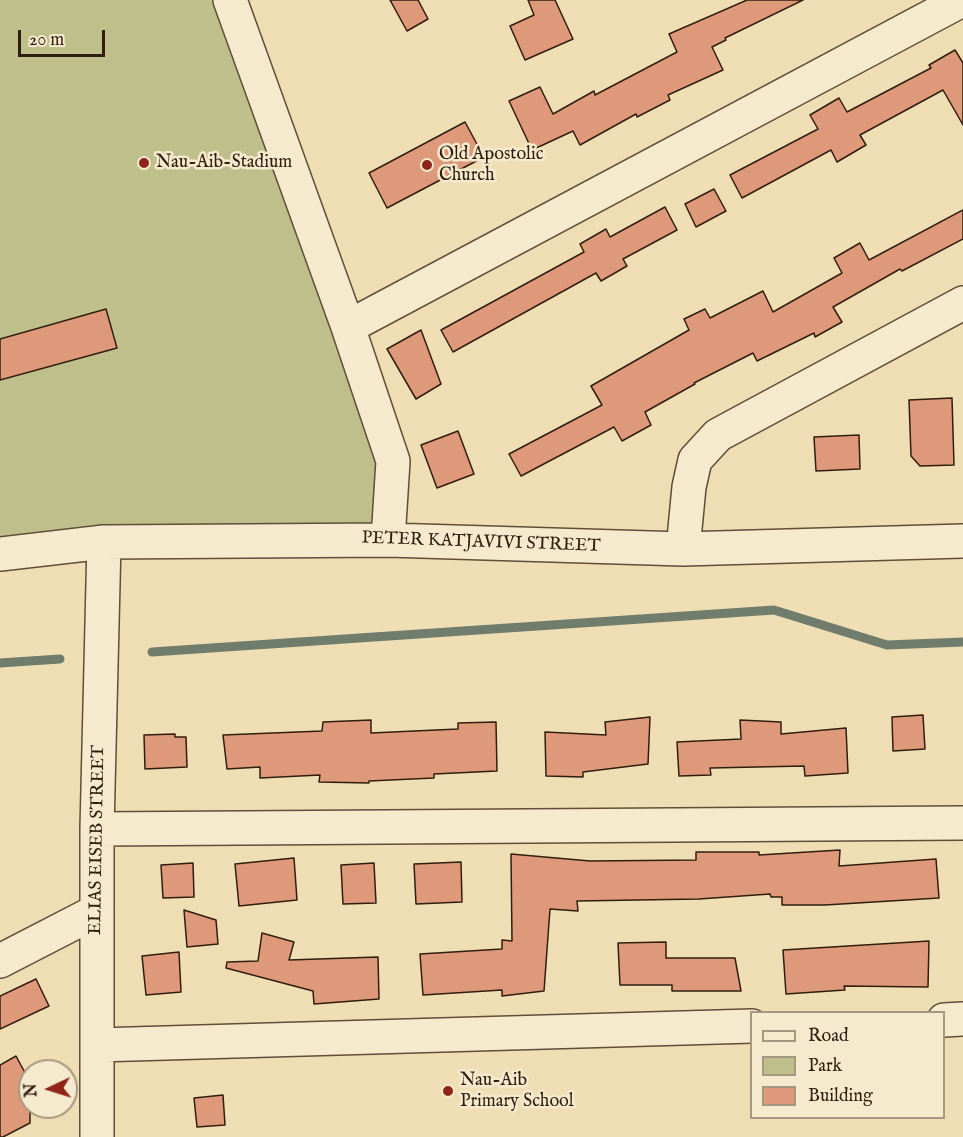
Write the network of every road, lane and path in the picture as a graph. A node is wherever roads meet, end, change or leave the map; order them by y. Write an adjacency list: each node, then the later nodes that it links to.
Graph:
1 (230, 0): 4 (street)
2 (961, 0): 4 (street)
3 (963, 303): 8 (street)
4 (348, 327): 5 (street)
5 (388, 540): 7 (street, PETER KATJAVIVI STREET); 8 (street, PETER KATJAVIVI STREET)
6 (963, 541): 8 (street, PETER KATJAVIVI STREET)
7 (104, 542): 9 (street, PETER KATJAVIVI STREET); 11 (street, ELIAS EISEB STREET)
8 (683, 549)
9 (0, 554)
10 (963, 823): 11 (street)
11 (97, 829): 12 (street, ELIAS EISEB STREET)
12 (97, 911): 13 (street); 17 (street, ELIAS EISEB STREET)
13 (0, 961)
14 (963, 1019): 15 (street)
15 (945, 1020)
16 (750, 1026): 17 (street)
17 (97, 1045): 18 (street, ELIAS EISEB STREET)
18 (98, 1137)

